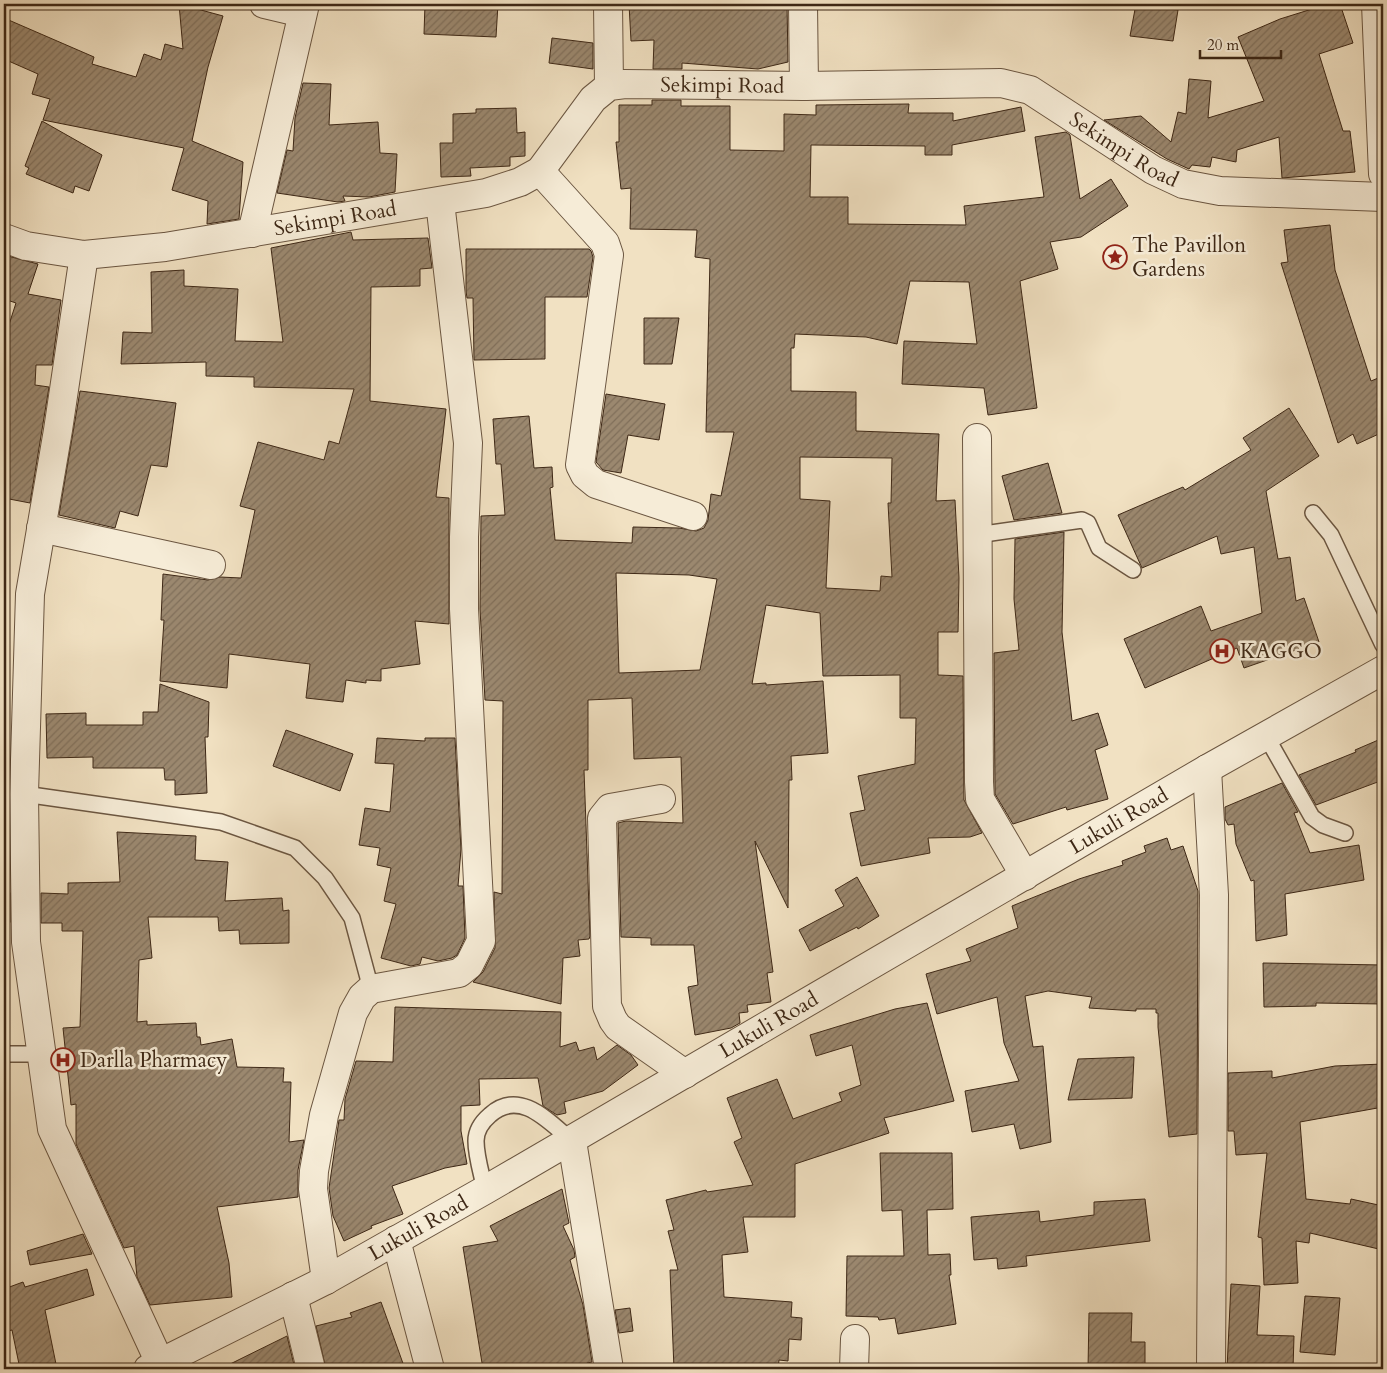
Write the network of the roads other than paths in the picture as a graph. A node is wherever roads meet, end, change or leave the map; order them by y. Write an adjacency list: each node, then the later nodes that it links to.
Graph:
1 (264, 4): 5 (street)
2 (608, 4): 6 (street)
3 (803, 4): 7 (street)
4 (1376, 4): 9 (street)
5 (304, 9): 12 (street)
6 (609, 86): 7 (street, Sekimpi Road); 8 (street, Sekimpi Road)
7 (804, 86): 10 (street, Sekimpi Road)
8 (540, 171): 11 (street, Sekimpi Road); 17 (street)
9 (1383, 174)
10 (1383, 197)
11 (440, 202): 12 (street, Sekimpi Road); 31 (street)
12 (252, 233): 14 (street, Sekimpi Road)
13 (4, 238): 14 (street, Sekimpi Road)
14 (84, 255): 18 (street)
15 (977, 438): 19 (street)
16 (1313, 513): 22 (lane)
17 (693, 516)
18 (41, 528): 20 (street); 23 (street)
19 (977, 535): 21 (lane); 30 (street)
20 (211, 565)
21 (1133, 570)
22 (1383, 645)
23 (15, 654): 27 (street)
24 (1383, 670): 25 (street, Lukuli Road)
25 (1266, 736): 26 (street, Lukuli Road); 29 (lane)
26 (1207, 769): 30 (street, Lukuli Road); 46 (street)
27 (24, 794): 31 (lane); 33 (street)
28 (660, 799): 34 (street)
29 (1345, 833)
30 (1024, 876): 34 (street, Lukuli Road)
31 (371, 989): 38 (street)
32 (4, 1054): 33 (lane)
33 (41, 1054): 41 (street)
34 (685, 1074): 35 (street, Lukuli Road)
35 (572, 1141): 36 (street, Lukuli Road); 36 (lane); 44 (street)
36 (485, 1190): 37 (street, Lukuli Road)
37 (396, 1240): 38 (street, Lukuli Road); 43 (street)
38 (326, 1280): 39 (street, Lukuli Road)
39 (293, 1296): 41 (street, Lukuli Road); 42 (street)
40 (856, 1339): 45 (street)
41 (154, 1366)
42 (311, 1369)
43 (430, 1369)
44 (608, 1369)
45 (854, 1369)
46 (1211, 1369)

